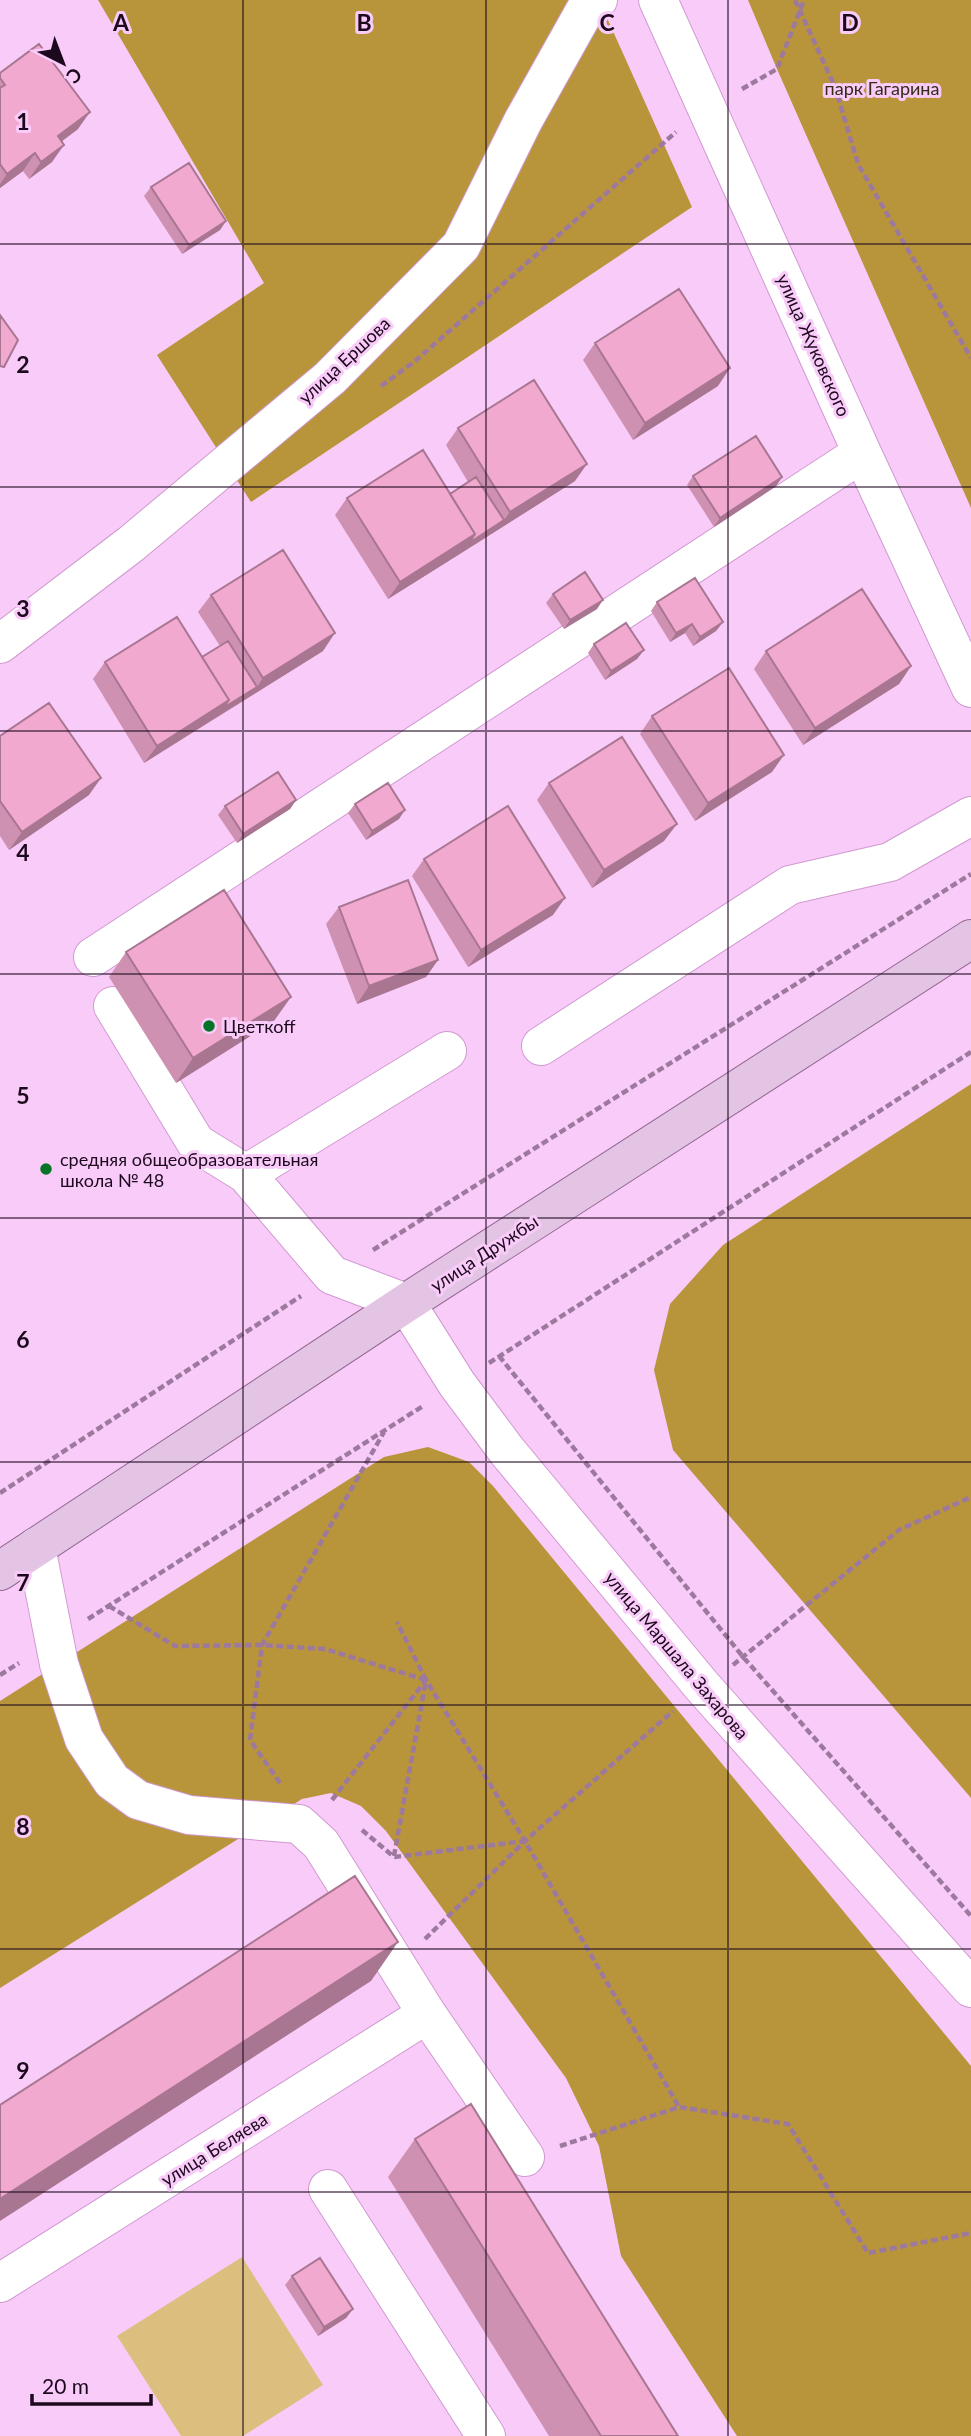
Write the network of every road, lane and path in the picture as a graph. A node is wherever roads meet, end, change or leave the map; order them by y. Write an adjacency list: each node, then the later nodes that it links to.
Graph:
1 (598, 0): 9 (street, улица Ершова)
2 (659, 0): 8 (street, улица Жуковского)
3 (795, 0): 5 (path)
4 (804, 0): 5 (path)
5 (799, 9): 6 (path); 7 (path)
6 (742, 89)
7 (971, 358)
8 (862, 453): 10 (street, улица Жуковского); 14 (street)
9 (0, 644)
10 (971, 688)
11 (971, 816): 16 (street)
12 (971, 874): 19 (path)
13 (971, 939): 20 (main road, улица Дружбы)
14 (93, 957)
15 (113, 1006): 18 (street)
16 (541, 1046)
17 (447, 1051): 18 (street)
18 (246, 1174): 19 (street)
19 (332, 1275): 20 (street); 23 (path)
20 (406, 1303): 25 (main road, улица Дружбы); 32 (street, улица Маршала Захарова)
21 (499, 1356): 30 (path)
22 (386, 1430): 29 (path)
23 (0, 1493)
24 (971, 1497): 30 (path)
25 (36, 1547): 26 (main road, улица Дружбы); 34 (street)
26 (0, 1570)
27 (109, 1606): 29 (path)
28 (397, 1622): 31 (path)
29 (262, 1645): 31 (path); 33 (path)
30 (744, 1658): 32 (path); 38 (path)
31 (426, 1680): 34 (path); 36 (path); 37 (path)
32 (702, 1686): 36 (path); 40 (street, улица Маршала Захарова)
33 (291, 1787)
34 (299, 1825): 39 (street)
35 (362, 1830): 37 (path)
36 (525, 1841): 37 (path); 39 (path); 42 (path)
37 (394, 1857)
38 (971, 1916)
39 (398, 1966): 41 (street)
40 (971, 1989)
41 (427, 2014): 43 (street); 46 (street, улица Беляева)
42 (679, 2107): 43 (path); 45 (path)
43 (524, 2157)
44 (328, 2189): 47 (street)
45 (971, 2233)
46 (0, 2283)
47 (486, 2436)

